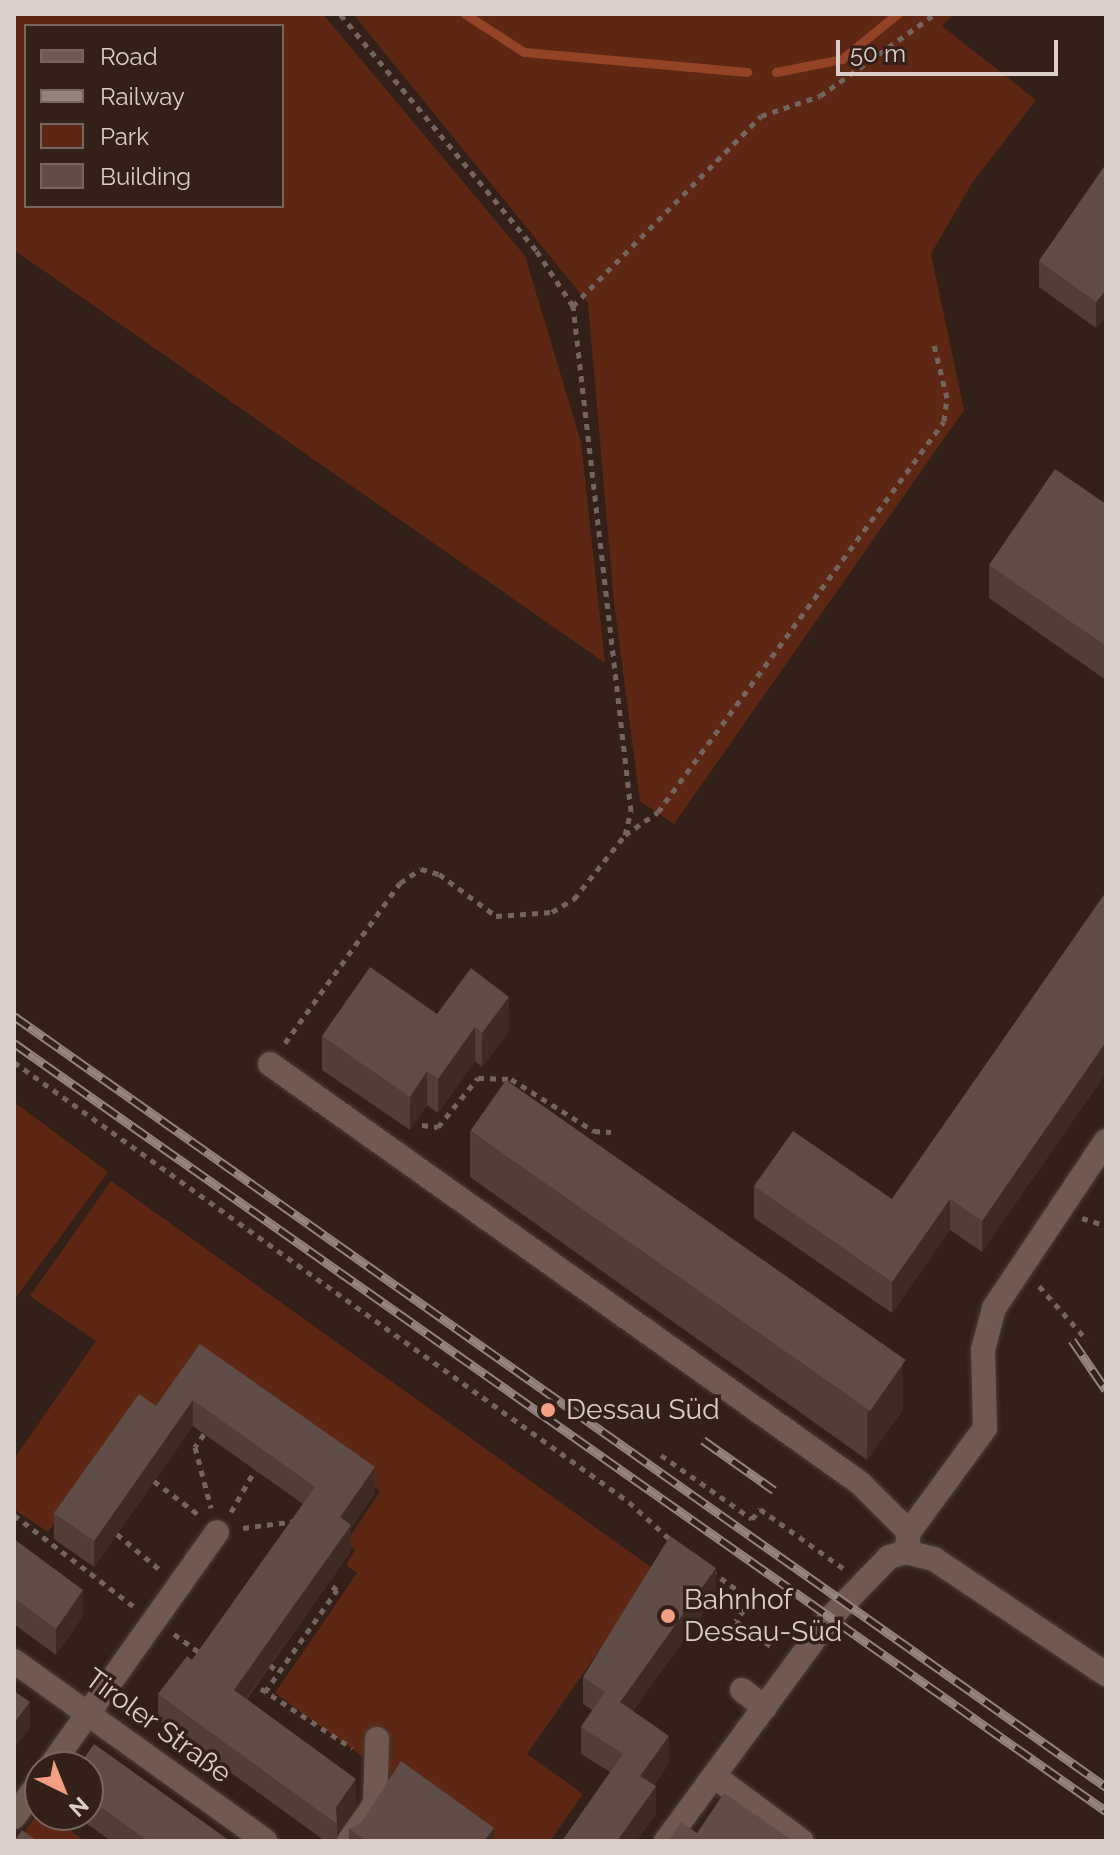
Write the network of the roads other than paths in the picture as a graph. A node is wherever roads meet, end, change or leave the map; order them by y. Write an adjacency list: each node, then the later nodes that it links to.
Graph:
1 (270, 1064): 4 (street)
2 (1106, 1141): 4 (street)
3 (217, 1532): 9 (street)
4 (907, 1542): 6 (street); 8 (street)
5 (14, 1661): 9 (street, Tiroler Straße)
6 (1106, 1674)
7 (742, 1690): 8 (street)
8 (765, 1708): 12 (street)
9 (89, 1713): 11 (street); 13 (street, Tiroler Straße)
10 (377, 1744): 14 (street)
11 (62, 1751)
12 (714, 1776): 15 (street); 16 (street)
13 (265, 1841)
14 (349, 1841)
15 (666, 1841)
16 (802, 1841)

